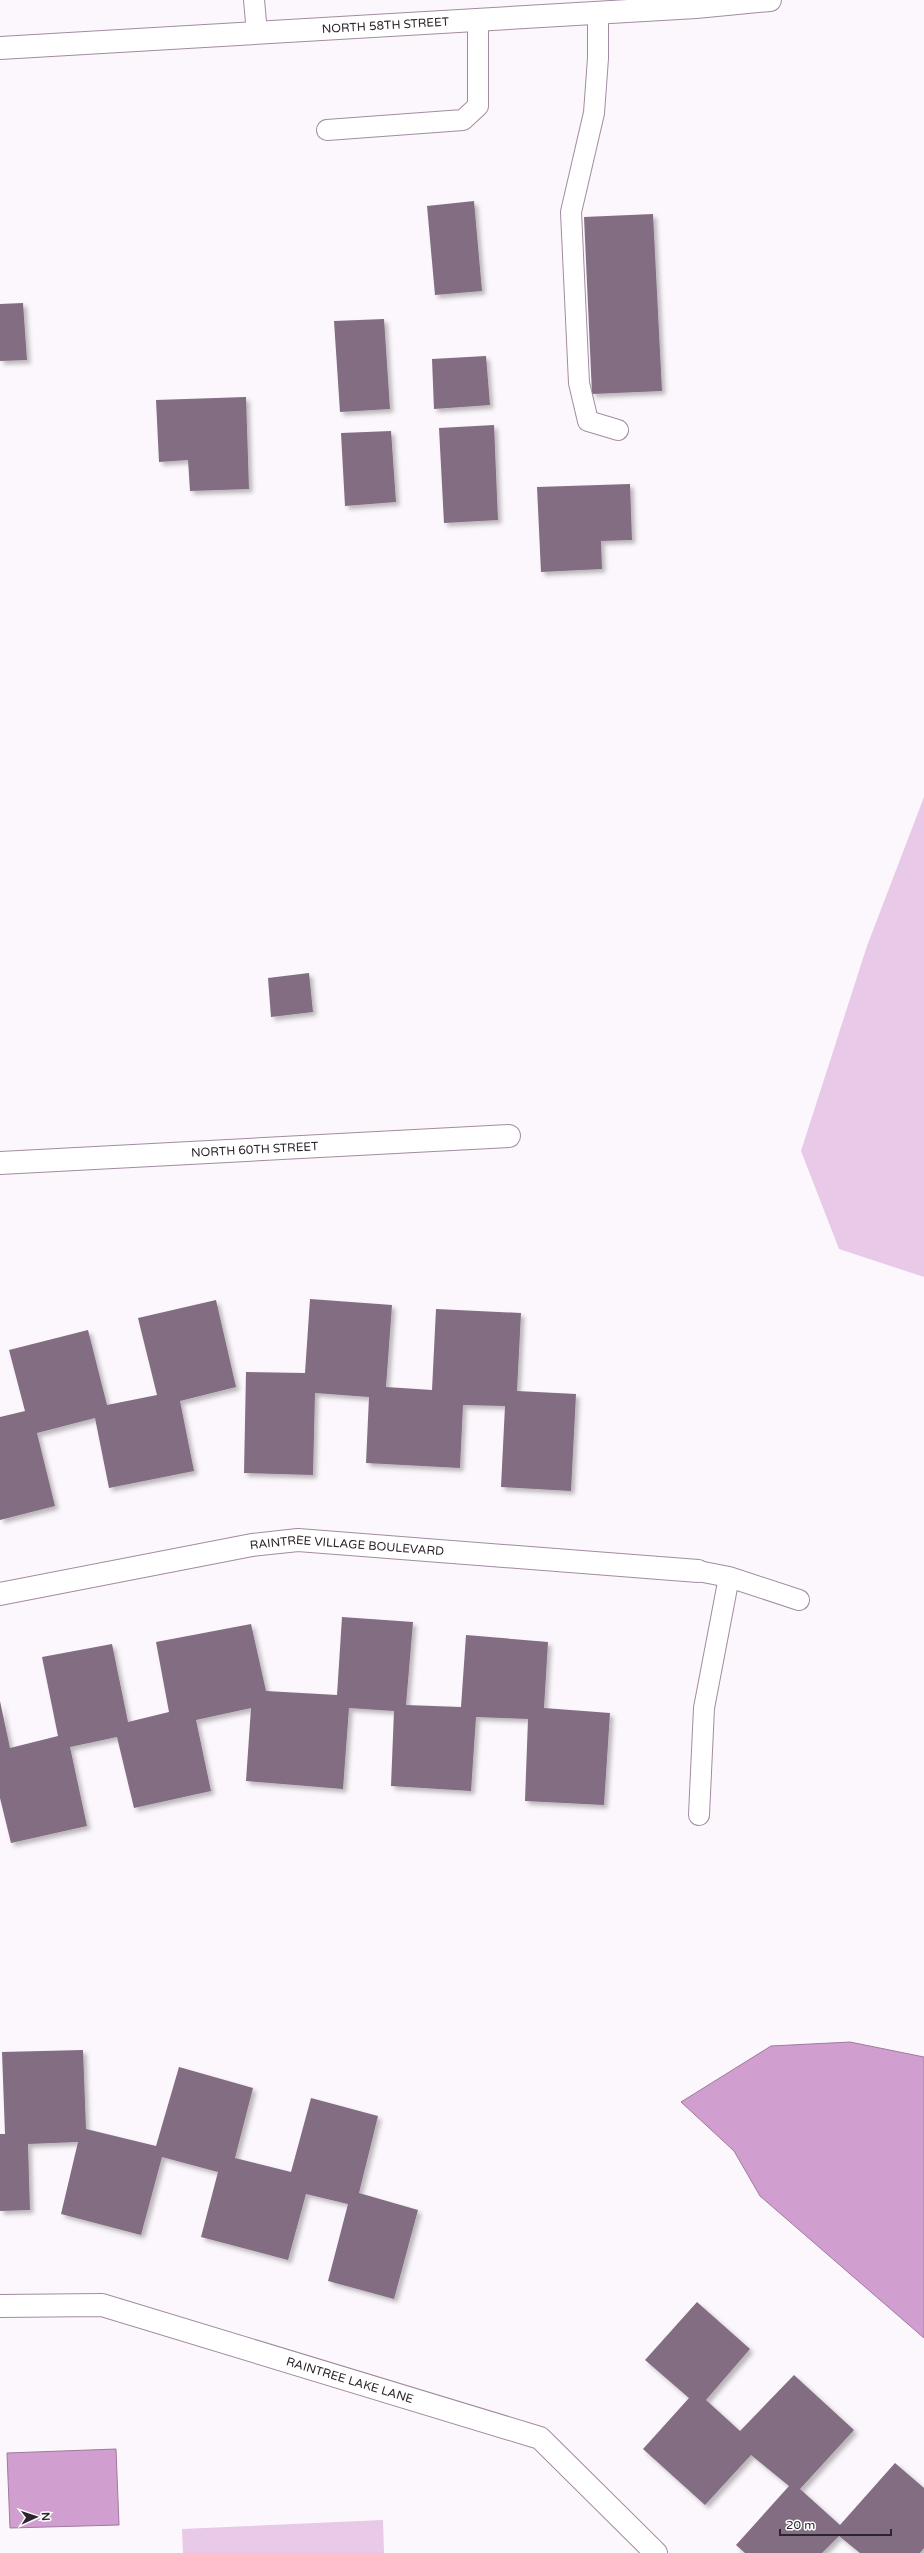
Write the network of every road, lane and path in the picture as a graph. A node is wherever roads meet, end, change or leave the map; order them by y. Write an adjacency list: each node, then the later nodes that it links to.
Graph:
1 (254, 0): 5 (lane)
2 (770, 0): 3 (street, NORTH 58TH STREET)
3 (598, 13): 4 (street, NORTH 58TH STREET); 8 (lane)
4 (478, 20): 5 (street, NORTH 58TH STREET); 7 (lane)
5 (257, 33): 6 (street, NORTH 58TH STREET)
6 (0, 48)
7 (327, 130)
8 (618, 430)
9 (509, 1136): 10 (street, NORTH 60TH STREET)
10 (0, 1163)
11 (698, 1571): 12 (lane); 13 (street, RAINTREE VILLAGE BOULEVARD)
12 (729, 1578): 14 (lane); 15 (lane)
13 (0, 1594)
14 (800, 1600)
15 (699, 1815)
16 (0, 2306): 17 (street, RAINTREE LAKE LANE)
17 (656, 2553)

